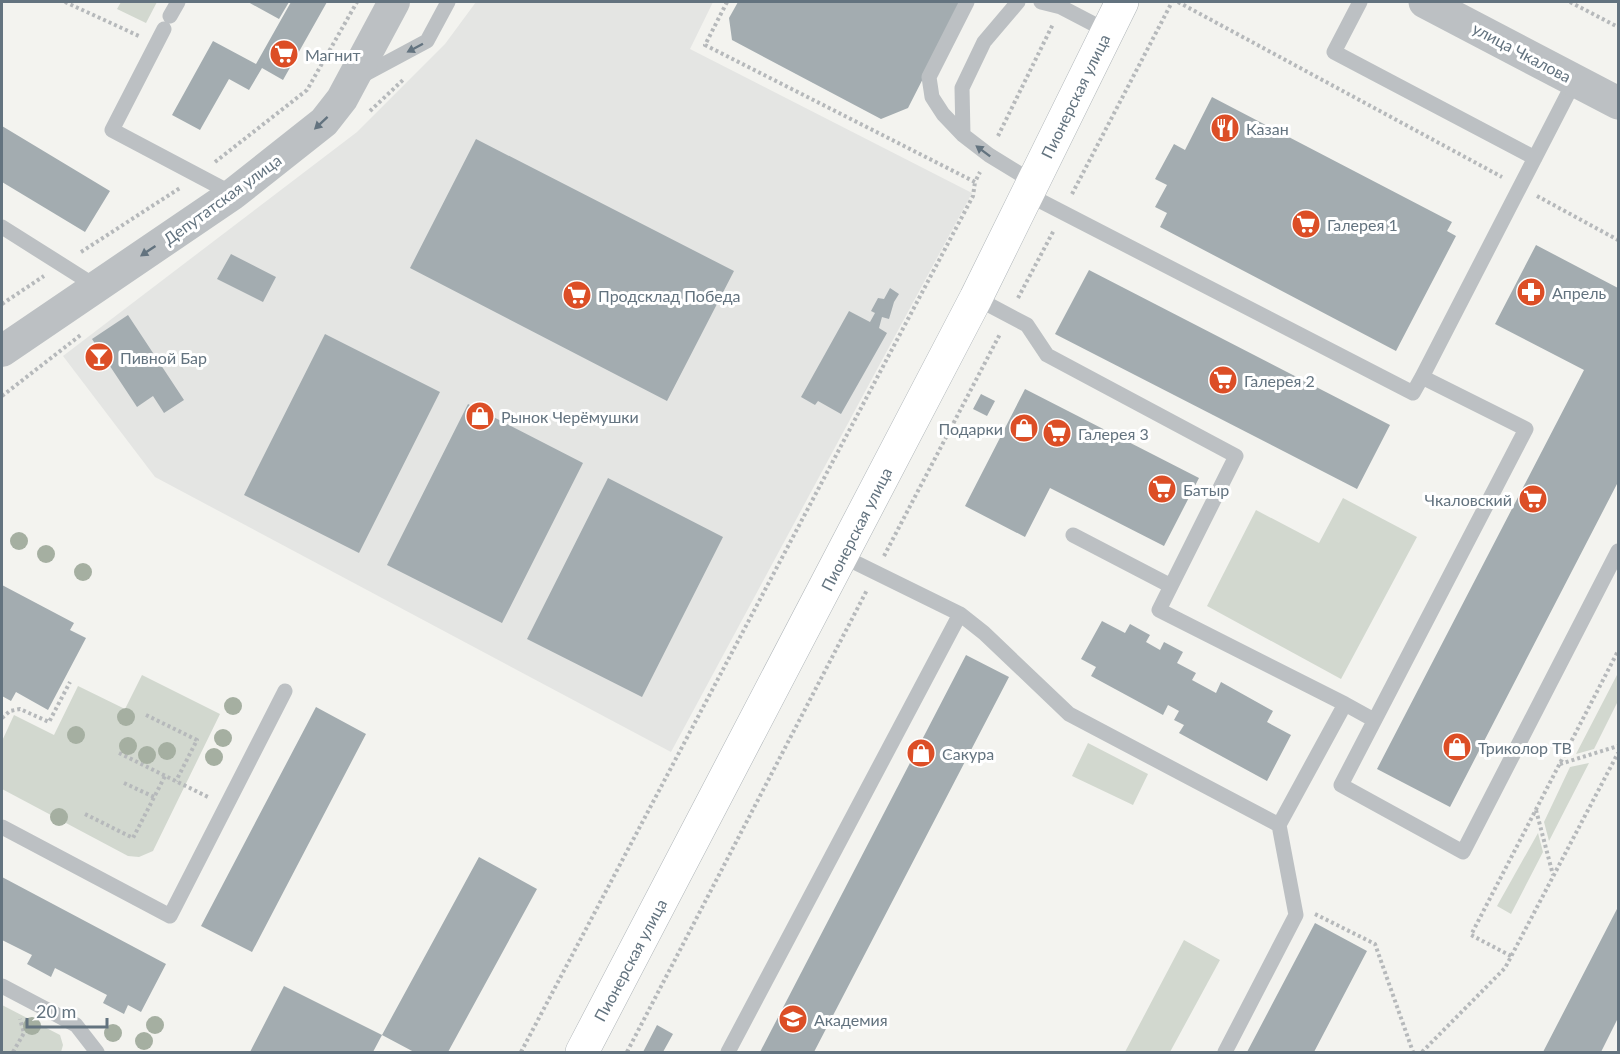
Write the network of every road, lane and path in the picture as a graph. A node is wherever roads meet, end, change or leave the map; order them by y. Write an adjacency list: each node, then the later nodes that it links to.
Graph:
1 (65, 2): 18 (path)
2 (178, 2): 18 (lane)
3 (394, 2): 20 (street, Депутатская улица)
4 (448, 2): 20 (lane, one-way to 20)
5 (727, 2): 25 (path)
6 (967, 2): 22 (lane)
7 (1018, 2): 22 (lane)
8 (1041, 2): 15 (lane)
9 (1122, 2): 17 (main road, Пионерская улица)
10 (1172, 2): 29 (path)
11 (1178, 2): 26 (path)
12 (1360, 2): 24 (lane)
13 (1425, 2): 19 (street, улица Чкалова)
14 (1570, 2): 16 (path)
15 (1059, 4): 17 (lane); 23 (path)
16 (1618, 27)
17 (1107, 31): 27 (main road, Пионерская улица)
18 (156, 44): 28 (lane)
19 (1575, 80): 21 (street, улица Чкалова); 24 (lane)
20 (350, 82): 28 (street, Депутатская улица, one-way to 28)
21 (1618, 103)
22 (963, 135): 23 (lane, one-way to 22)
23 (989, 155): 25 (path); 27 (lane)
24 (1535, 158): 26 (lane)
25 (975, 182): 70 (path)
26 (1520, 187): 31 (path); 36 (lane)
27 (1030, 188): 29 (lane); 33 (main road, Пионерская улица)
28 (232, 194): 32 (street, Депутатская улица, one-way to 32)
29 (1063, 212): 34 (path); 36 (lane)
30 (2, 226): 32 (lane)
31 (1618, 240)
32 (96, 287): 35 (street, Депутатская улица)
33 (976, 298): 34 (lane); 39 (main road, Пионерская улица)
34 (1010, 315): 40 (path); 41 (lane)
35 (2, 351)
36 (1422, 377): 49 (lane)
37 (1072, 535): 41 (lane)
38 (1618, 551): 49 (lane)
39 (842, 556): 40 (lane); 71 (main road, Пионерская улица)
40 (876, 572): 42 (lane); 72 (path)
41 (1171, 586): 46 (lane)
42 (960, 614): 61 (lane); 73 (lane)
43 (1618, 651): 53 (path)
44 (70, 682): 48 (path)
45 (285, 690): 58 (lane)
46 (1345, 704): 49 (lane); 61 (lane)
47 (146, 715): 55 (path)
48 (2, 718)
49 (1374, 720)
50 (1618, 746): 53 (path)
51 (119, 753): 54 (path)
52 (1618, 753): 63 (path)
53 (1559, 765): 59 (path)
54 (165, 776): 55 (path); 57 (path)
55 (176, 781): 58 (path)
56 (124, 783): 57 (path)
57 (154, 797): 60 (path)
58 (226, 806): 62 (lane)
59 (1536, 809): 63 (path); 65 (path)
60 (85, 814)
61 (1279, 825): 64 (lane)
62 (2, 827)
63 (1554, 876): 65 (path)
64 (1293, 903): 74 (lane); 75 (path)
65 (1511, 957): 76 (path)
66 (2, 986): 67 (lane)
67 (27, 999): 68 (path); 69 (lane)
68 (13, 1053)
69 (97, 1053)
70 (521, 1053)
71 (582, 1053)
72 (627, 1053)
73 (728, 1053)
74 (1225, 1053)
75 (1413, 1053)
76 (1422, 1053)

